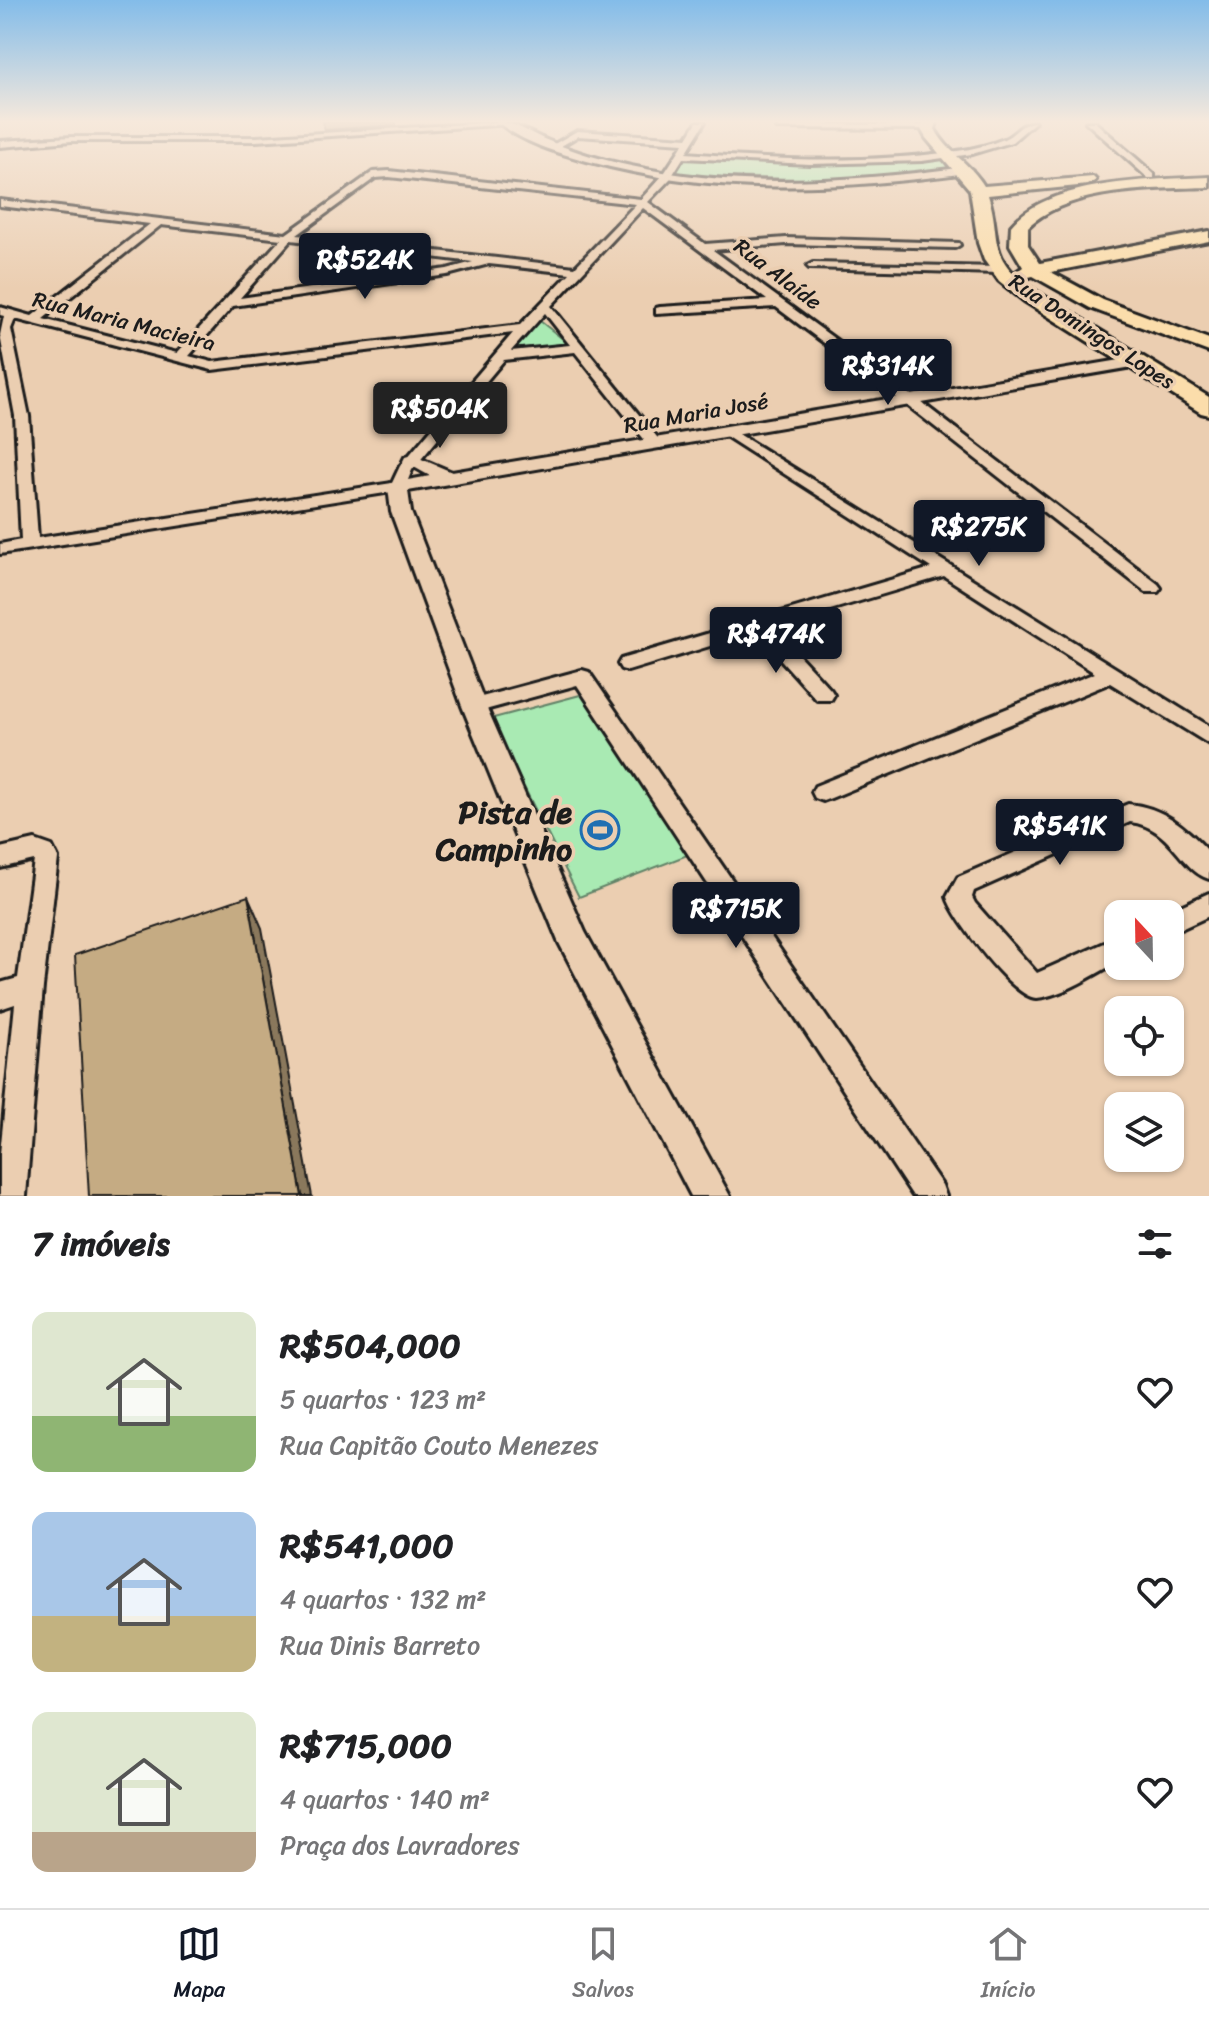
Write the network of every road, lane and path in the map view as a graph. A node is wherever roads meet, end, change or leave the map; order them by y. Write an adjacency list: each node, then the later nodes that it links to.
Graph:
1 (368, 178): 13 (street)
2 (415, 178): 10 (street)
3 (666, 178): 10 (street)
4 (677, 178): 5 (street)
5 (893, 178)
6 (971, 178): 9 (main road, Rua Domingos Lopes)
7 (1130, 178): 9 (main road)
8 (1209, 182): 19 (main road, Rua Domingos Lopes)
9 (979, 191): 20 (main road, Rua Domingos Lopes)
10 (642, 202): 16 (street, Rua Alaíde); 21 (street)
11 (0, 203): 12 (street)
12 (159, 222): 13 (street); 30 (street)
13 (289, 236): 17 (street); 24 (street)
14 (1209, 236): 19 (main road)
15 (955, 245): 16 (street)
16 (705, 247): 25 (street, Rua Alaíde)
17 (492, 260): 21 (street); 24 (street)
18 (813, 266): 20 (street)
19 (1034, 269): 22 (main road); 23 (main road, Rua Domingos Lopes)
20 (999, 270): 22 (main road, Rua Domingos Lopes)
21 (578, 271): 26 (street)
22 (1016, 286): 29 (main road, Rua Domingos Lopes)
23 (1064, 289): 32 (main road, Rua Domingos Lopes); 36 (main road)
24 (228, 303): 35 (street)
25 (780, 303): 27 (street); 39 (street, Rua Alaíde)
26 (545, 306): 31 (street); 33 (street)
27 (660, 311)
28 (6, 313): 30 (street, Rua Maria Macieira); 46 (street)
29 (1063, 316): 37 (main road, Rua Domingos Lopes); 38 (main road)
30 (34, 320): 35 (street, Rua Maria Macieira)
31 (524, 328): 34 (street); 35 (street, Rua Maria Macieira)
32 (1209, 346)
33 (580, 348): 34 (street); 42 (street)
34 (502, 356): 43 (street)
35 (179, 359)
36 (1209, 359)
37 (1138, 362): 39 (street, Rua Maria José); 40 (main road, Rua Domingos Lopes)
38 (1209, 393)
39 (912, 402): 41 (street, Rua Maria José); 49 (street, Rua Alaíde)
40 (1209, 408)
41 (729, 432): 42 (street, Rua Maria José); 48 (street)
42 (656, 445): 44 (street, Rua Maria José)
43 (412, 461): 44 (street); 45 (street)
44 (452, 478): 45 (street, Rua Maria José)
45 (398, 487): 46 (street, Rua Maria José); 54 (street)
46 (30, 543): 47 (street, Rua Maria José)
47 (0, 549)
48 (945, 570): 50 (street); 52 (street)
49 (1152, 588)
50 (760, 625): 51 (street); 53 (street)
51 (628, 664)
52 (1110, 675): 55 (street); 56 (street)
53 (824, 695)
54 (474, 706): 66 (street); 67 (street)
55 (1209, 736)
56 (823, 792)
57 (1203, 853): 61 (street)
58 (0, 858): 62 (street)
59 (1209, 904): 60 (street)
60 (1184, 916)
61 (1104, 956)
62 (30, 987): 63 (street); 64 (street)
63 (0, 996)
64 (8, 1164): 65 (street)
65 (11, 1196)
66 (711, 1196)
67 (931, 1196)

